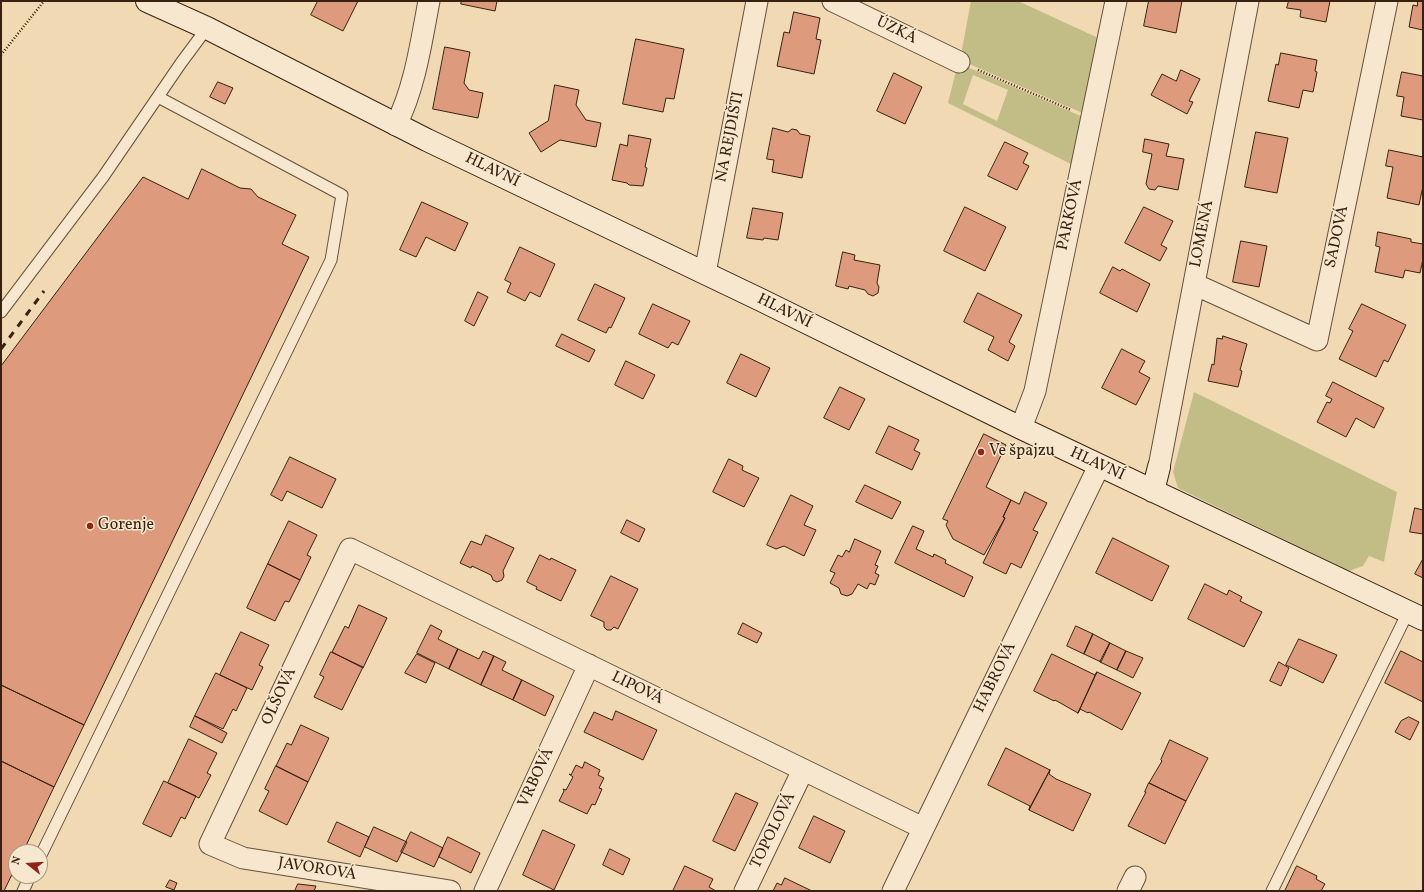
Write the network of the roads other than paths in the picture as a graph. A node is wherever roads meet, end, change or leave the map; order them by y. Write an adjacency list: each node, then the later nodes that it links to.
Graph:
1 (147, 1): 8 (street, HLAVNÍ)
2 (429, 1): 11 (street)
3 (757, 1): 12 (street, NA REJDIŠTI)
4 (833, 1): 9 (street, ÚZKÁ)
5 (1116, 1): 15 (street, PARKOVÁ)
6 (1248, 1): 13 (street, LOMENÁ)
7 (1387, 1): 13 (street, SADOVÁ)
8 (207, 28): 10 (lane); 11 (street, HLAVNÍ)
9 (959, 62)
10 (158, 97): 14 (lane); 24 (lane)
11 (396, 125): 12 (street, HLAVNÍ)
12 (704, 273): 15 (street, HLAVNÍ)
13 (1194, 284): 17 (street, LOMENÁ)
14 (1, 312)
15 (1020, 428): 16 (street, HLAVNÍ)
16 (1099, 466): 18 (street, HLAVNÍ); 23 (street, HABROVÁ)
17 (1159, 467): 18 (street)
18 (1153, 491): 20 (street, HLAVNÍ)
19 (350, 549): 21 (street, LIPOVÁ); 25 (street, OLŠOVÁ)
20 (1416, 616): 30 (lane)
21 (589, 665): 22 (street, LIPOVÁ); 27 (street, VRBOVÁ)
22 (804, 770): 23 (street, LIPOVÁ); 28 (street, TOPOLOVÁ)
23 (923, 828): 29 (street, HABROVÁ)
24 (46, 844)
25 (210, 844): 26 (street, JAVOROVÁ)
26 (450, 891)
27 (484, 891)
28 (745, 891)
29 (893, 891)
30 (1272, 891)

